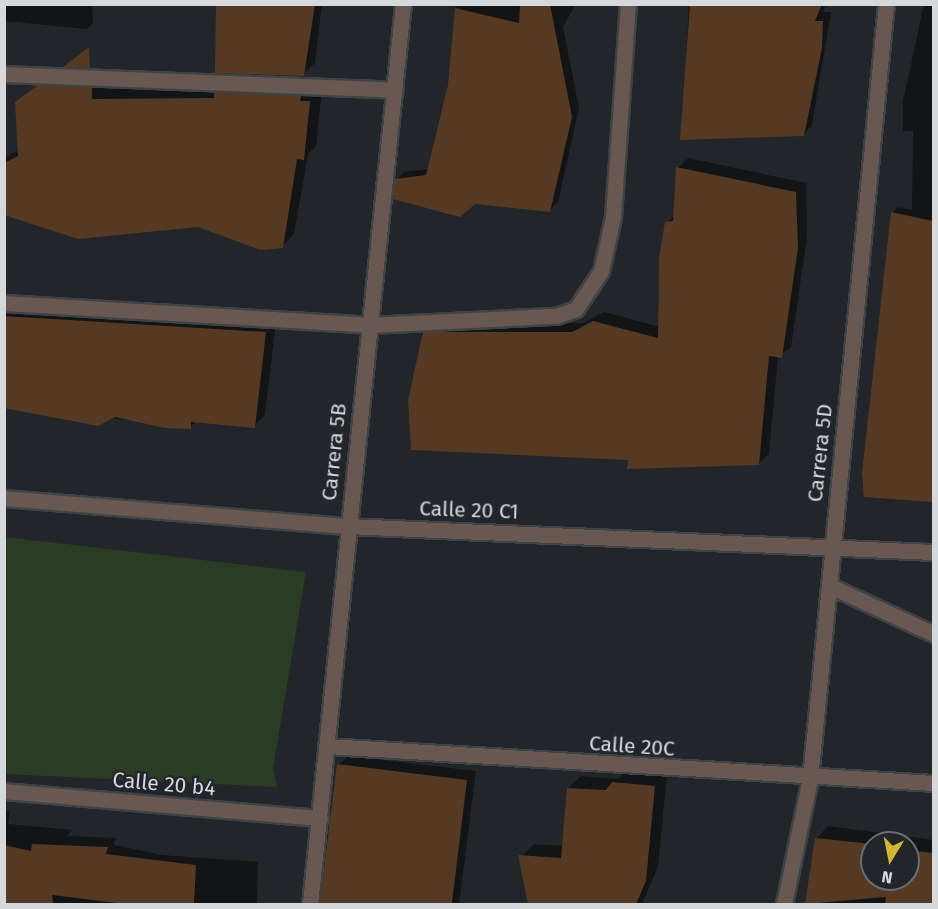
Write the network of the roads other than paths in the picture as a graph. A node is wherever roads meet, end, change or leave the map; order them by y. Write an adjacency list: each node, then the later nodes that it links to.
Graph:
1 (403, 4): 5 (street, Carrera 5B)
2 (628, 4): 7 (street)
3 (886, 4): 10 (street, Carrera 5D)
4 (4, 74): 5 (street)
5 (395, 90): 7 (street, Carrera 5B)
6 (4, 303): 7 (street)
7 (369, 325): 9 (street, Carrera 5B)
8 (4, 498): 9 (street, Calle 20 C1)
9 (347, 526): 10 (street, Calle 20 C1); 14 (street, Carrera 5B)
10 (832, 545): 11 (street, Calle 20 C1); 12 (street, Carrera 5D)
11 (933, 552)
12 (830, 586): 13 (street); 15 (street, Carrera 5D)
13 (933, 633)
14 (327, 746): 15 (street, Calle 20C); 18 (street, Carrera 5B)
15 (810, 779): 16 (street, Calle 20C); 20 (street, Carrera 5D)
16 (933, 783)
17 (4, 791): 18 (street, Calle 20 b4)
18 (320, 818): 19 (street, Carrera 5B)
19 (310, 904)
20 (784, 904)

